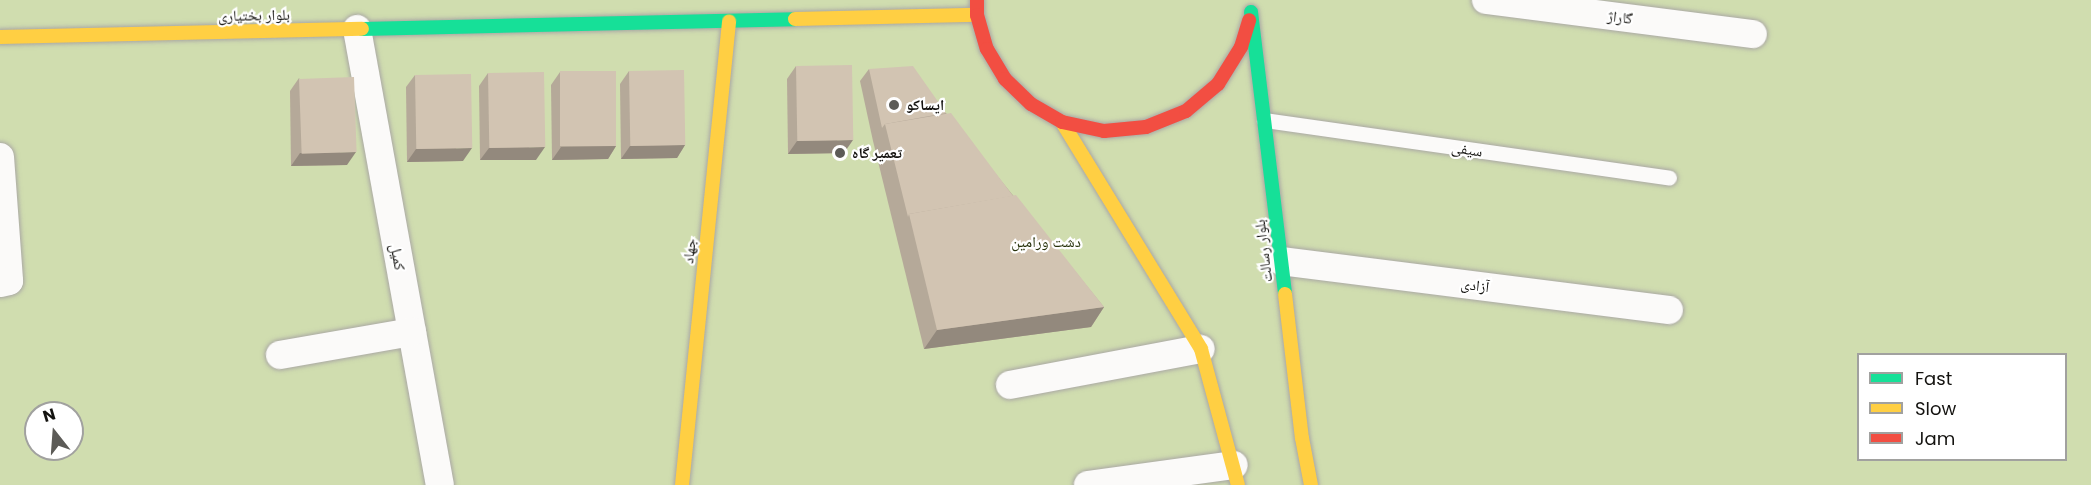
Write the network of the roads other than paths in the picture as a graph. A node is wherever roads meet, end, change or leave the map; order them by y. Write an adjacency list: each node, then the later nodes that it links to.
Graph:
1 (976, 0): 4 (main road)
2 (1486, 0): 7 (street, گاراژ)
3 (1251, 6): 9 (main road, بلوار رسالت); 10 (main road)
4 (977, 15): 5 (main road, بلوار بختیاری); 10 (main road)
5 (729, 21): 6 (main road, بلوار بختیاری); 22 (main road, جهاد)
6 (357, 29): 8 (main road, بلوار بختیاری); 16 (street, کمیل)
7 (1753, 34)
8 (0, 38)
9 (1264, 120): 12 (lane, سیفی); 13 (main road, بلوار رسالت)
10 (1062, 122): 17 (main road)
11 (0, 157): 14 (street)
12 (1670, 178)
13 (1281, 261): 15 (street, آزادی); 24 (main road, بلوار رسالت)
14 (0, 284)
15 (1670, 310)
16 (412, 332): 18 (street); 21 (street, کمیل)
17 (1201, 349): 19 (street); 20 (main road)
18 (280, 355)
19 (1010, 385)
20 (1236, 475): 23 (street)
21 (440, 485)
22 (682, 485)
23 (1088, 485)
24 (1311, 485)

